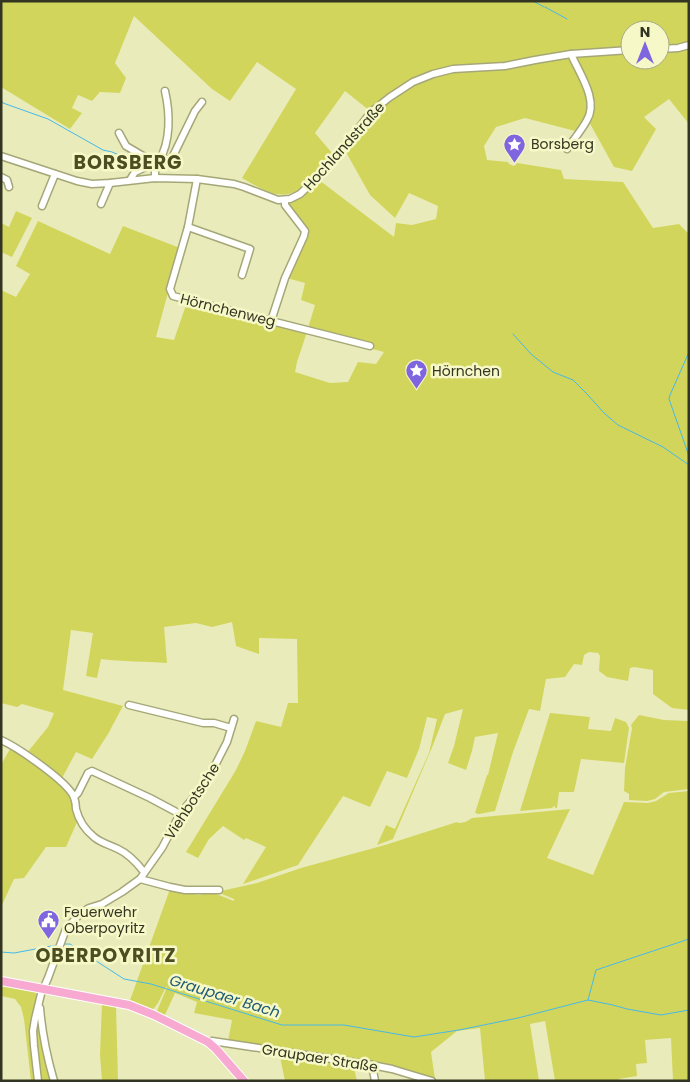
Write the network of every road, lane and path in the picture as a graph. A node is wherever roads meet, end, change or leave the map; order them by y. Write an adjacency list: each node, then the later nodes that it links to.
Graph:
1 (689, 45): 2 (street)
2 (670, 48)
3 (620, 51): 4 (street, Hochlandstraße)
4 (571, 54): 8 (street); 19 (street, Hochlandstraße)
5 (165, 91): 10 (street)
6 (202, 102): 10 (street)
7 (119, 133): 11 (street)
8 (567, 149)
9 (1, 156): 12 (street)
10 (161, 157): 11 (street)
11 (155, 163): 14 (street); 16 (street)
12 (55, 174): 17 (street); 21 (street)
13 (1, 177): 18 (street)
14 (155, 178): 15 (street); 16 (street)
15 (197, 179): 19 (street); 22 (street, Hörnchenweg)
16 (130, 180): 17 (street)
17 (110, 183): 20 (street)
18 (9, 187)
19 (285, 200): 24 (street)
20 (104, 201)
21 (42, 206)
22 (188, 227): 23 (street); 24 (street, Hörnchenweg)
23 (242, 275)
24 (271, 321): 25 (street, Hörnchenweg)
25 (370, 346)
26 (129, 705): 28 (street)
27 (234, 719): 28 (street, Viehbotsche)
28 (231, 728): 31 (street, Viehbotsche)
29 (1, 740): 30 (street)
30 (74, 797): 31 (street); 32 (street)
31 (180, 814): 32 (street, Viehbotsche)
32 (142, 875): 33 (street); 35 (street, Viehbotsche)
33 (219, 890)
34 (1, 982): 35 (main road)
35 (43, 989): 36 (street, Viehbotsche); 37 (main road)
36 (39, 1002): 39 (street, Viehbotsche); 40 (street)
37 (208, 1042): 38 (street, Graupaer Straße); 41 (main road)
38 (372, 1065): 42 (street); 43 (street, Graupaer Straße)
39 (38, 1081)
40 (54, 1081)
41 (244, 1081)
42 (375, 1081)
43 (432, 1081)

